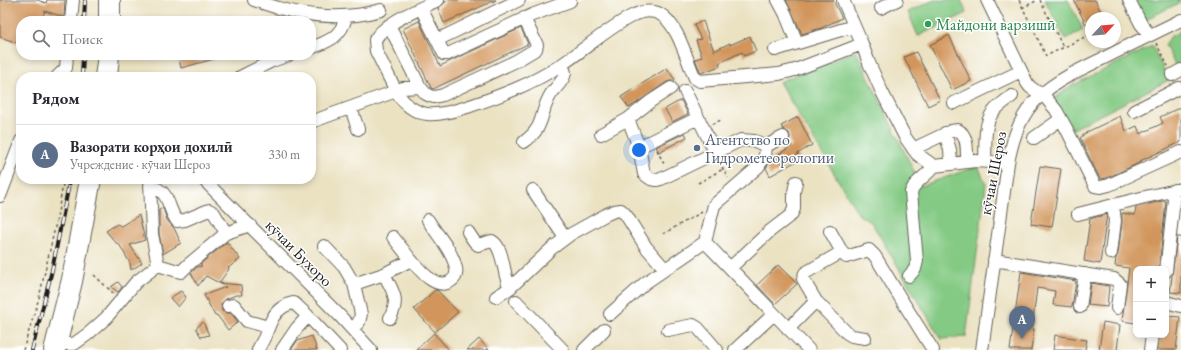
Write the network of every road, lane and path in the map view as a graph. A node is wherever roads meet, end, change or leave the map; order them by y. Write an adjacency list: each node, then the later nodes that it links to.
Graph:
1 (73, 0): 20 (street)
2 (105, 0): 21 (street)
3 (114, 0): 22 (street)
4 (254, 0): 23 (street)
5 (438, 0): 16 (street)
6 (519, 0): 15 (street)
7 (778, 0): 32 (street)
8 (843, 0): 28 (street)
9 (897, 0): 17 (street)
10 (987, 0): 42 (street)
11 (1018, 0): 18 (path)
12 (1039, 0): 18 (path); 35 (path)
13 (1129, 0): 29 (street)
14 (570, 1): 24 (street)
15 (503, 3): 26 (street); 31 (street)
16 (421, 8): 27 (street); 31 (street)
17 (881, 8)
18 (1022, 8): 35 (path)
19 (381, 10): 23 (street)
20 (71, 16)
21 (105, 16)
22 (114, 16)
23 (346, 17): 34 (street)
24 (524, 18): 26 (street); 48 (street)
25 (1181, 20): 29 (street, кӯчаи Шероз)
26 (513, 24): 31 (street)
27 (389, 25): 48 (street); 51 (street)
28 (854, 26): 32 (street); 33 (street)
29 (1150, 35): 47 (path); 53 (street, кӯчаи Шероз)
30 (1085, 37): 35 (path)
31 (436, 40)
32 (797, 43): 36 (street)
33 (862, 44): 41 (street); 71 (street)
34 (316, 46)
35 (1064, 48)
36 (775, 50)
37 (67, 60): 43 (street)
38 (103, 60): 44 (street)
39 (113, 60): 45 (street)
40 (275, 60): 46 (street)
41 (561, 65): 51 (street); 68 (street)
42 (1020, 71): 53 (street); 55 (street)
43 (62, 72)
44 (102, 72)
45 (111, 72)
46 (250, 72)
47 (1179, 72)
48 (420, 87): 51 (street)
49 (671, 88): 59 (street)
50 (1179, 88): 57 (street)
51 (396, 91): 56 (street)
52 (684, 91): 58 (street)
53 (1041, 94): 60 (street); 77 (street, кӯчаи Шероз)
54 (1012, 96): 75 (street)
55 (954, 103)
56 (351, 108): 61 (street); 62 (street)
57 (1134, 111)
58 (698, 118): 67 (street); 72 (street)
59 (628, 119): 63 (street); 70 (street)
60 (1061, 119): 66 (street); 73 (street)
61 (316, 120)
62 (358, 129)
63 (601, 134)
64 (945, 134): 71 (street); 76 (street); 78 (street)
65 (783, 137): 69 (street)
66 (1034, 138)
67 (652, 141): 70 (street); 81 (path)
68 (524, 142)
69 (766, 146): 72 (street); 91 (street)
70 (639, 147): 81 (street)
71 (913, 149): 79 (street)
72 (715, 152): 80 (path); 81 (street)
73 (1181, 152)
74 (16, 153): 90 (street)
75 (985, 161): 76 (street); 77 (street)
76 (967, 162): 78 (street)
77 (1008, 163): 110 (street, кӯчаи Шероз)
78 (951, 164): 79 (street)
79 (934, 166): 118 (street)
80 (723, 169): 83 (path); 91 (path)
81 (669, 175)
82 (796, 182): 113 (street)
83 (698, 183)
84 (63, 184): 142 (path)
85 (85, 184): 143 (street)
86 (94, 184): 141 (street)
87 (150, 184): 111 (street)
88 (151, 184): 101 (street)
89 (208, 184): 98 (street, кӯчаи Бухоро)
90 (1, 188)
91 (733, 189): 94 (street)
92 (533, 190): 104 (street)
93 (1178, 190): 95 (street); 112 (street)
94 (714, 205): 102 (path); 105 (street)
95 (1113, 205): 96 (street); 108 (street)
96 (1078, 214)
97 (428, 220): 109 (street)
98 (250, 225): 101 (street); 136 (street, кӯчаи Бухоро)
99 (830, 231): 107 (street)
100 (468, 232): 120 (street)
101 (226, 233): 111 (street)
102 (663, 234)
103 (393, 237): 109 (street)
104 (565, 238): 114 (street); 120 (street)
105 (705, 242): 113 (street); 114 (street)
106 (324, 246): 119 (street)
107 (842, 252): 124 (street); 153 (street)
108 (1111, 253)
109 (411, 260): 116 (street)
110 (994, 260): 117 (street); 154 (street, кӯчаи Шероз)
111 (158, 265): 122 (street)
112 (1167, 266)
113 (730, 268): 131 (street)
114 (664, 269): 130 (street)
115 (94, 274): 122 (path)
116 (384, 274): 119 (street); 133 (street)
117 (1084, 274): 128 (street); 129 (street)
118 (909, 276)
119 (354, 284): 136 (street)
120 (510, 288): 121 (street)
121 (496, 297)
122 (120, 301): 141 (street)
123 (516, 301): 148 (street)
124 (816, 301): 135 (street); 139 (street)
125 (1169, 303): 127 (street)
126 (228, 306): 134 (street)
127 (1181, 306)
128 (1080, 307)
129 (1117, 308)
130 (610, 314)
131 (774, 314): 135 (street); 151 (street)
132 (308, 316): 134 (street); 145 (street); 146 (street)
133 (390, 318)
134 (268, 327): 144 (street)
135 (788, 329): 152 (street)
136 (352, 330): 147 (street, кӯчаи Бухоро)
137 (604, 330): 149 (street)
138 (668, 330): 150 (street)
139 (864, 338)
140 (1152, 338): 155 (street)
141 (60, 347)
142 (22, 350)
143 (50, 350)
144 (258, 350)
145 (282, 350)
146 (340, 350)
147 (371, 350)
148 (563, 350)
149 (584, 350)
150 (717, 350)
151 (735, 350)
152 (809, 350)
153 (933, 350)
154 (982, 350)
155 (1150, 350)

